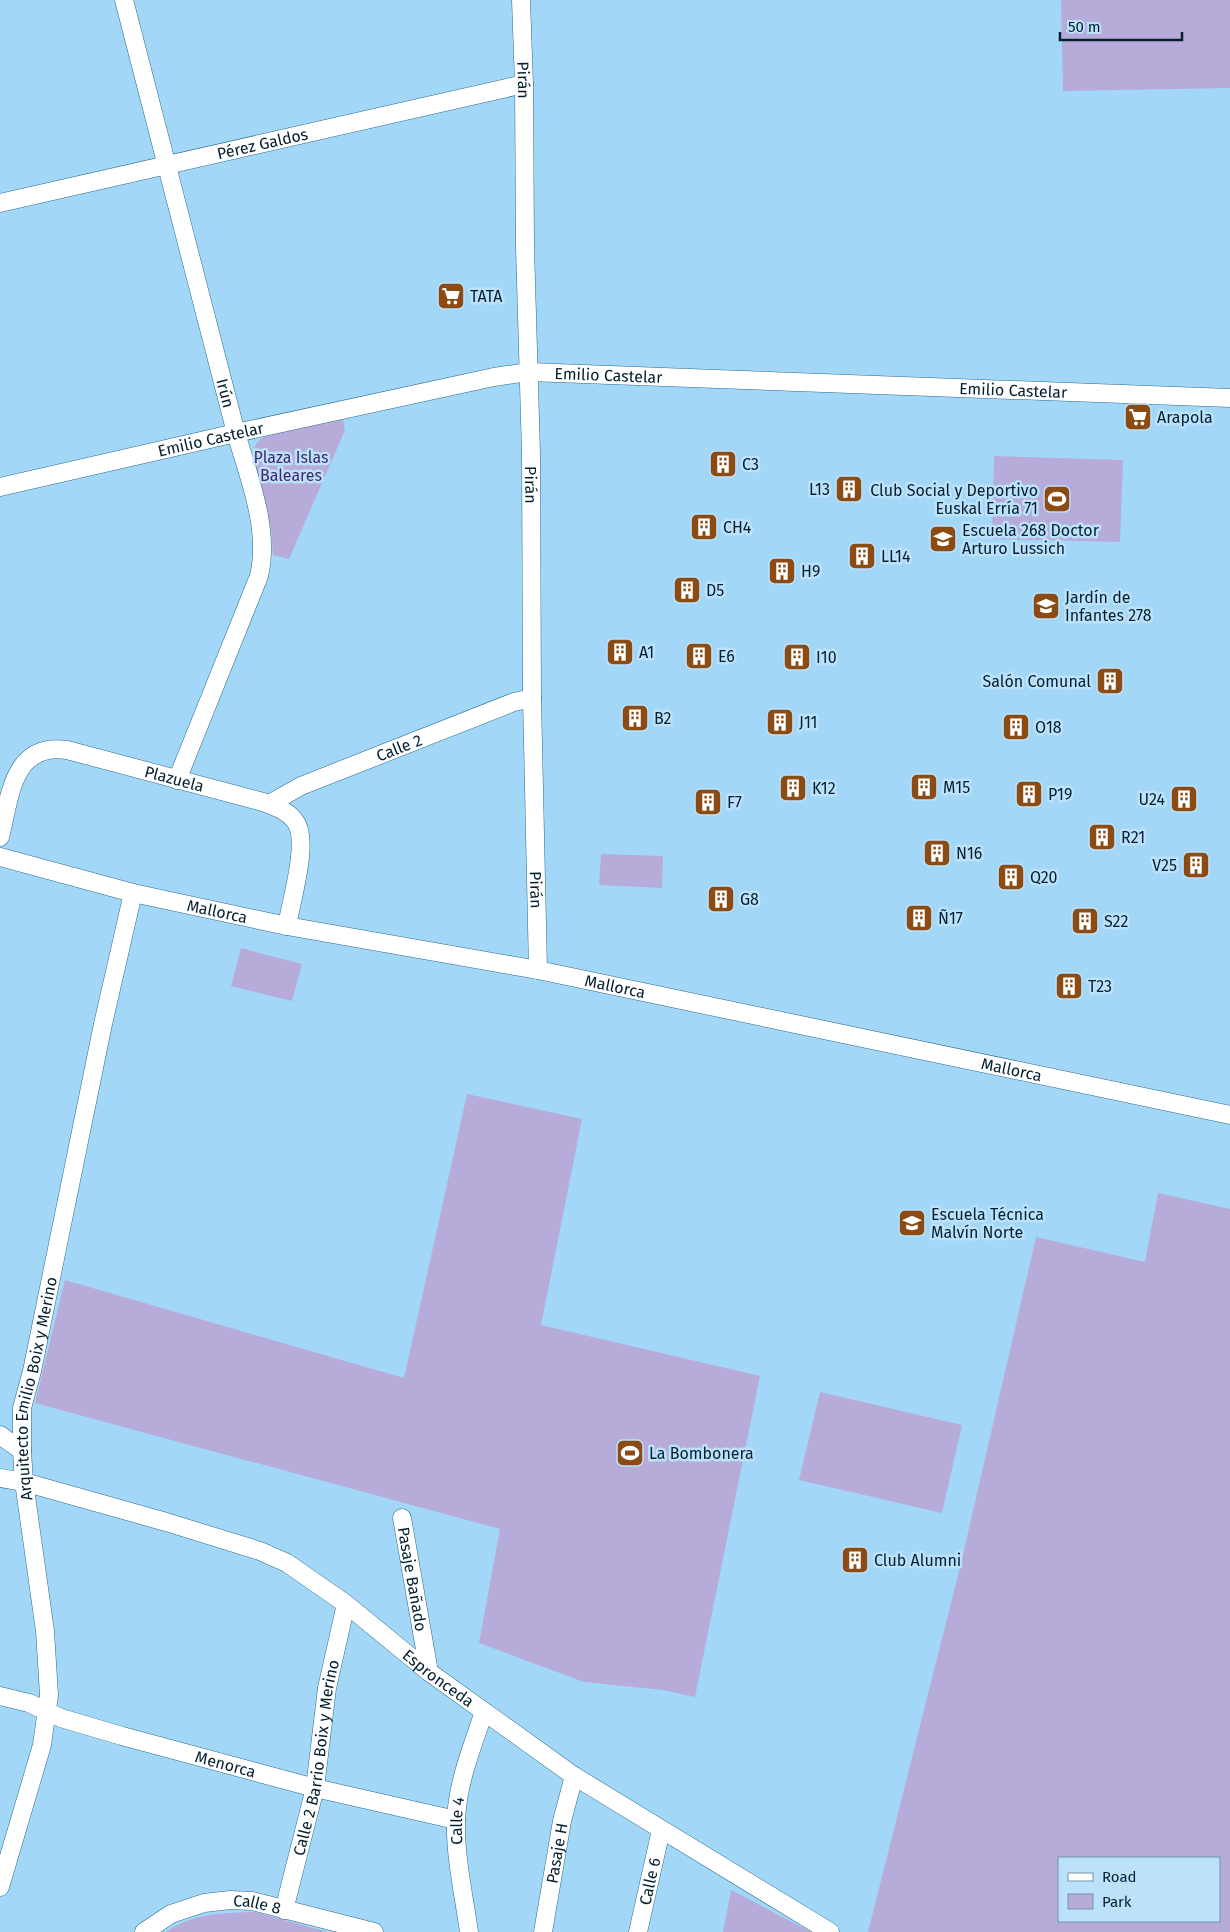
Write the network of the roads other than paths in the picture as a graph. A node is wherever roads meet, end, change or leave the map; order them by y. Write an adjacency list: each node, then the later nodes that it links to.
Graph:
1 (124, 0): 4 (street, Irún)
2 (520, 0): 3 (street, Pirán)
3 (524, 84): 4 (street, Pérez Galdos); 6 (street, Pirán)
4 (167, 165): 5 (street, Pérez Galdos); 8 (street, Irún)
5 (0, 203)
6 (529, 372): 7 (street, Emilio Castelar); 8 (street, Emilio Castelar); 10 (street, Pirán)
7 (1230, 398)
8 (236, 432): 9 (street, Emilio Castelar); 11 (street, Irún)
9 (0, 487)
10 (532, 698): 12 (street, Calle 2); 17 (street, Pirán)
11 (177, 780): 12 (street, Plazuela); 13 (street, Plazuela)
12 (269, 804): 16 (street, Plazuela)
13 (0, 837)
14 (0, 857): 15 (street, Mallorca)
15 (133, 893): 16 (street, Mallorca); 20 (street, Arquitecto Emilio Boix y Merino)
16 (287, 926): 17 (street, Mallorca)
17 (538, 970): 18 (street, Mallorca)
18 (1230, 1115)
19 (0, 1435): 20 (street)
20 (22, 1451): 22 (street, Arquitecto Emilio Boix y Merino)
21 (0, 1478): 22 (street, Espronceda)
22 (24, 1482): 24 (street, Espronceda); 27 (street, Arquitecto Emilio Boix y Merino)
23 (402, 1518): 25 (street, Pasaje Bañado)
24 (346, 1604): 25 (street, Espronceda); 30 (street, Calle 2 Barrio Boix y Merino)
25 (429, 1672): 28 (street, Espronceda)
26 (0, 1696): 27 (street, Menorca)
27 (47, 1711): 30 (street, Menorca); 33 (street, Arquitecto Emilio Boix y Merino)
28 (484, 1712): 29 (street, Espronceda); 31 (street, Calle 4)
29 (574, 1776): 32 (street, Espronceda); 38 (street, Pasaje H)
30 (316, 1788): 31 (street, Menorca); 34 (street, Calle 2 Barrio Boix y Merino)
31 (456, 1820): 37 (street, Calle 4)
32 (661, 1830): 39 (street, Calle 6); 40 (street, Espronceda)
33 (0, 1887)
34 (284, 1910): 35 (street, Calle 8); 36 (street, Calle 8)
35 (144, 1932)
36 (374, 1932)
37 (469, 1932)
38 (543, 1932)
39 (638, 1932)
40 (830, 1932)

